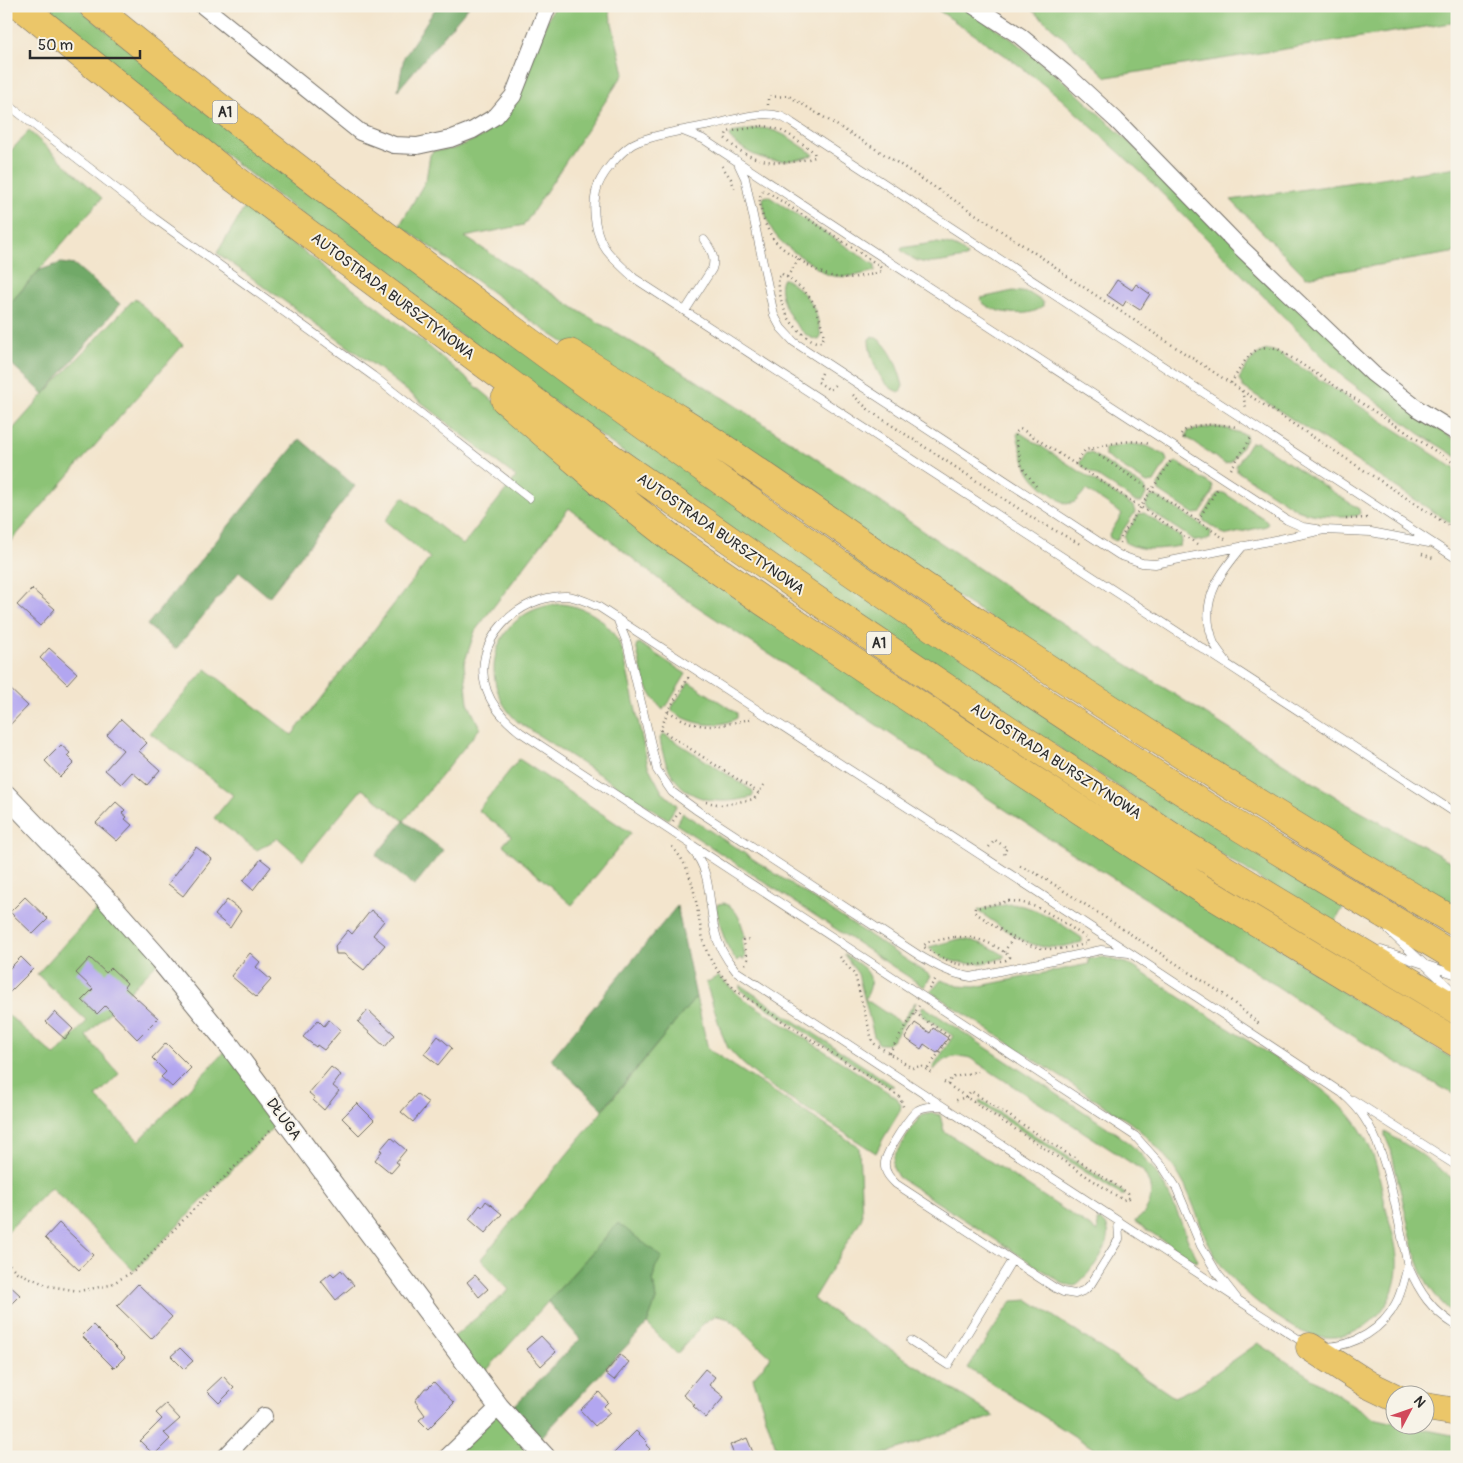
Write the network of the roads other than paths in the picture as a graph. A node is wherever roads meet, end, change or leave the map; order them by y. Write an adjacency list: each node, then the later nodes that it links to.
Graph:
1 (21, 6): 11 (highway, AUTOSTRADA BURSZTYNOWA / A1)
2 (93, 6): 9 (highway, A1)
3 (203, 6): 4 (street)
4 (548, 6)
5 (974, 6): 13 (street)
6 (6, 103): 14 (lane)
7 (682, 131): 8 (lane); 12 (lane); 16 (lane)
8 (736, 161): 15 (lane); 17 (lane)
9 (359, 216): 24 (highway, A1); 26 (highway)
10 (704, 240): 12 (lane)
11 (324, 245): 28 (highway, AUTOSTRADA BURSZTYNOWA / A1); 37 (highway)
12 (685, 311): 20 (lane)
13 (1457, 433)
14 (529, 498)
15 (1324, 530): 16 (lane); 17 (lane)
16 (1436, 545): 18 (lane)
17 (1247, 546): 20 (lane)
18 (1457, 559)
19 (617, 618): 23 (lane); 31 (lane); 31 (lane)
20 (1231, 667): 22 (lane)
21 (6, 795): 49 (street, DŁUGA)
22 (1457, 814)
23 (684, 841): 39 (lane); 44 (lane)
24 (1351, 894): 25 (lane); 32 (highway, A1)
25 (1378, 920)
26 (1457, 923)
27 (1384, 926): 33 (lane)
28 (1327, 932): 29 (lane); 36 (highway, AUTOSTRADA BURSZTYNOWA / A1)
29 (1363, 944)
30 (1372, 947): 33 (lane)
31 (1131, 953): 38 (lane)
32 (1457, 958)
33 (1425, 965): 34 (lane); 35 (lane)
34 (1457, 976)
35 (1457, 995)
36 (1457, 1010)
37 (1457, 1043)
38 (1342, 1093): 40 (lane); 43 (lane)
39 (941, 1106): 41 (lane); 42 (lane)
40 (1457, 1166)
41 (1118, 1222): 42 (lane); 44 (lane)
42 (1012, 1260): 46 (lane)
43 (1408, 1266): 45 (lane); 47 (lane)
44 (1238, 1300): 47 (lane)
45 (1457, 1326)
46 (911, 1341)
47 (1310, 1347): 48 (highway)
48 (1386, 1393)
49 (499, 1407): 54 (street); 55 (street, DŁUGA)
50 (1436, 1409): 51 (highway)
51 (1457, 1412)
52 (264, 1416): 53 (street)
53 (224, 1457)
54 (447, 1457)
55 (545, 1457)

